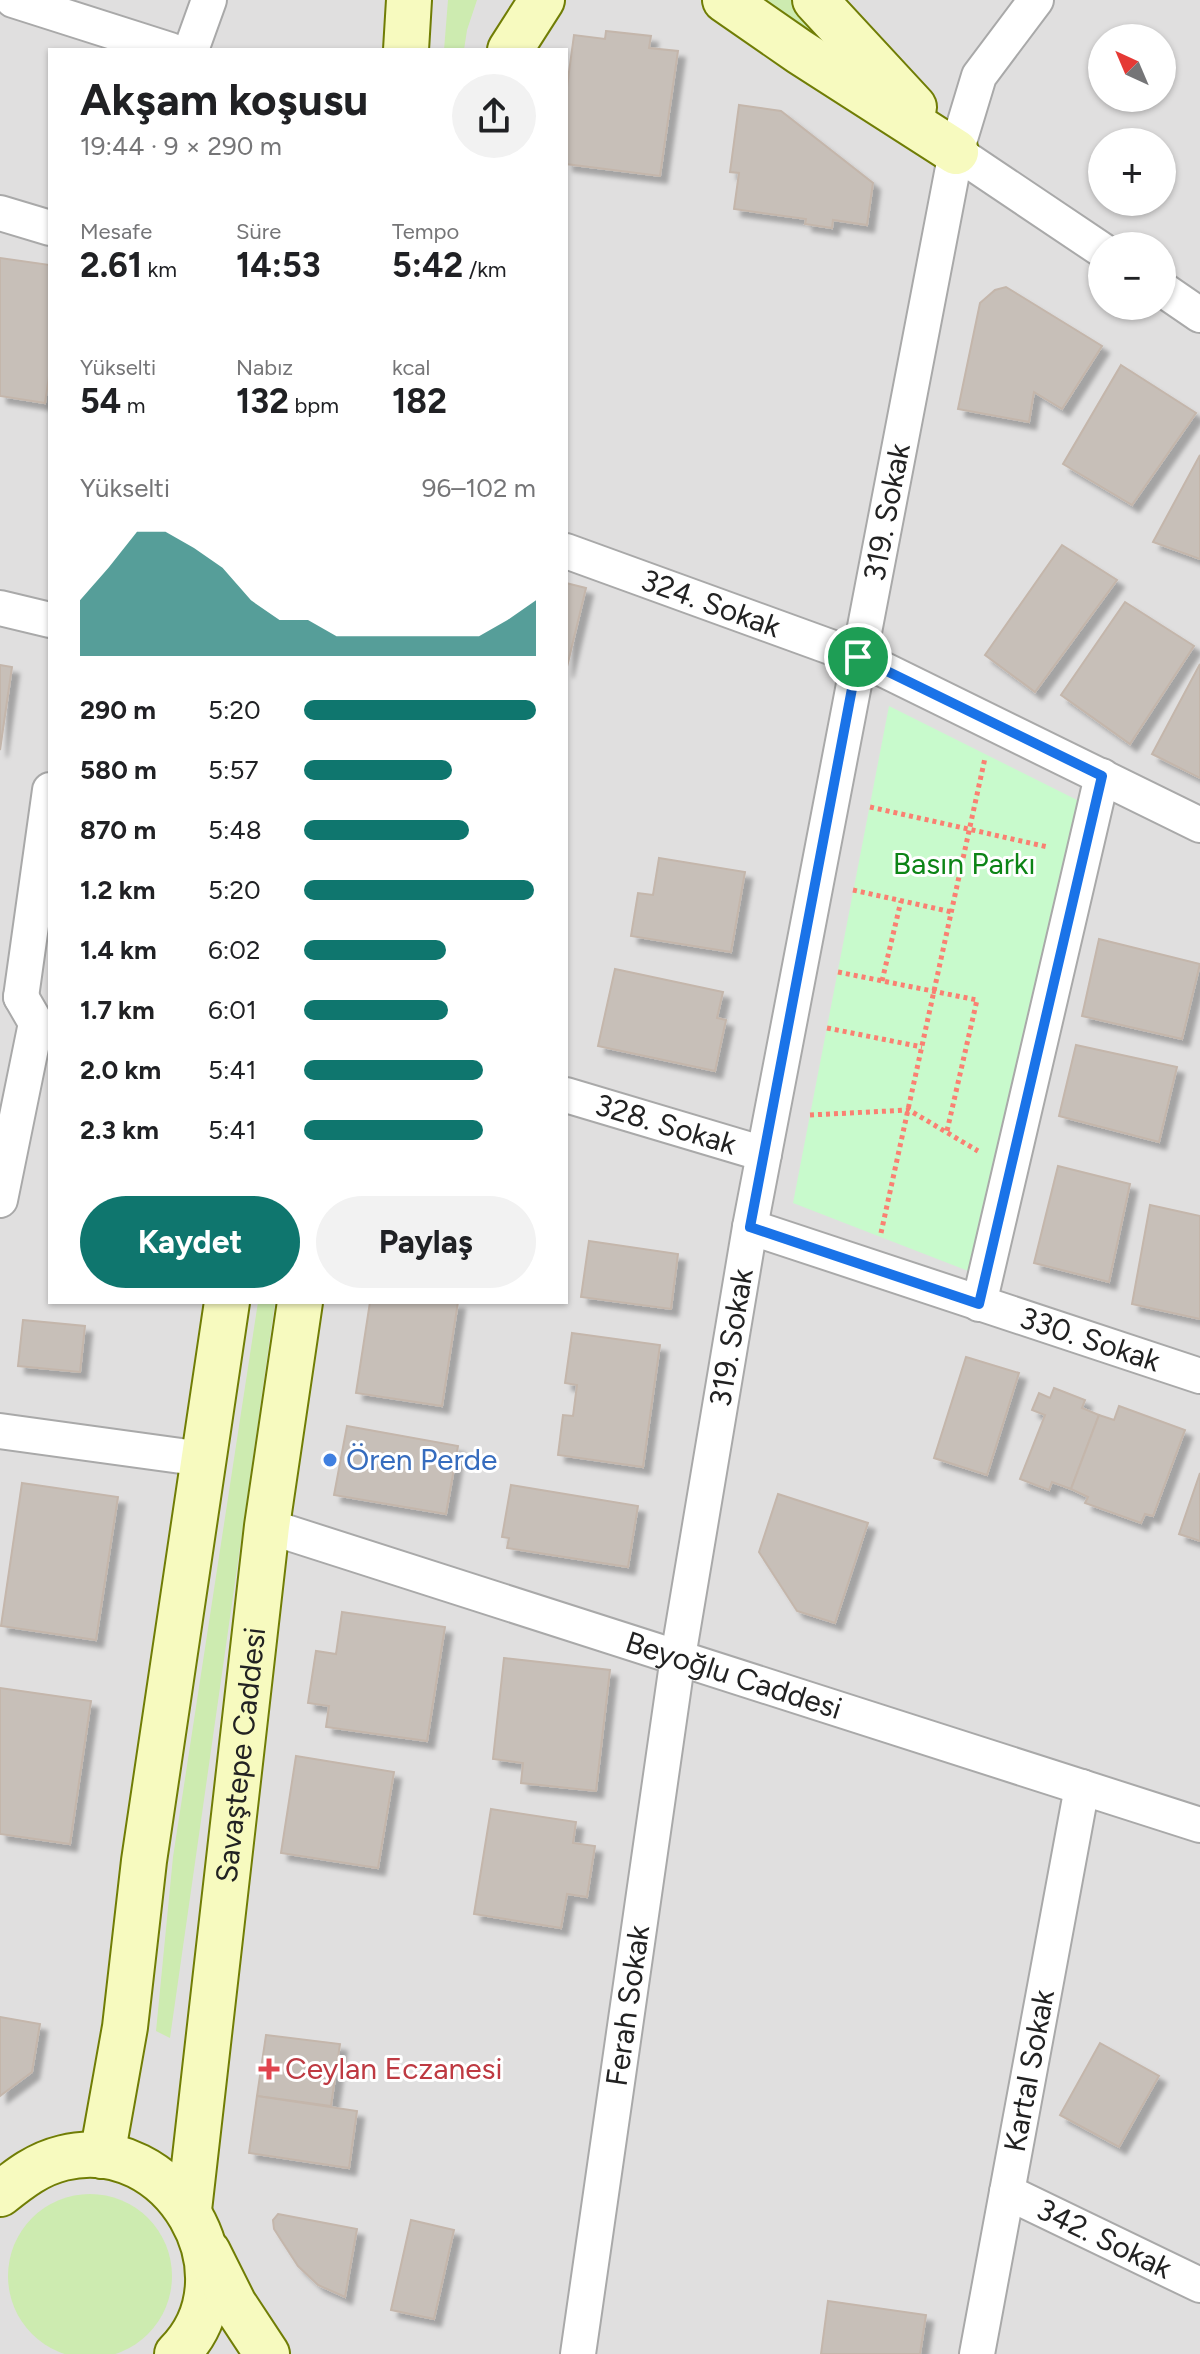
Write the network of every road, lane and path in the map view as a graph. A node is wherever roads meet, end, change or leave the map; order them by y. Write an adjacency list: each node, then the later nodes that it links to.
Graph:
1 (13, 0): 9 (street)
2 (209, 0): 10 (street)
3 (409, 0): 11 (main road)
4 (502, 0): 12 (main road)
5 (542, 0): 13 (main road)
6 (725, 0): 14 (main road)
7 (815, 0): 14 (main road)
8 (1036, 0): 14 (street, 319. Sokak)
9 (164, 48)
10 (192, 48)
11 (406, 48)
12 (494, 48)
13 (511, 48)
14 (956, 152): 17 (street); 23 (street, 319. Sokak)
15 (0, 213): 16 (street)
16 (48, 227)
17 (1088, 241)
18 (1176, 299): 19 (street)
19 (1200, 315)
20 (568, 552): 23 (street, 324. Sokak)
21 (0, 608): 22 (street)
22 (48, 620)
23 (858, 657): 24 (street, 324. Sokak); 44 (street, 319. Sokak)
24 (993, 721): 25 (street, 324. Sokak); 28 (path)
25 (1102, 776): 27 (street, 324. Sokak); 51 (street)
26 (870, 807): 28 (path)
27 (1200, 825)
28 (970, 830): 30 (path); 33 (path)
29 (47, 837): 37 (street)
30 (1058, 850)
31 (853, 890): 32 (path)
32 (901, 900): 33 (path); 35 (path)
33 (952, 912): 36 (path)
34 (838, 972): 35 (path)
35 (882, 981): 36 (path)
36 (934, 993): 39 (path); 43 (path)
37 (11, 994): 46 (street)
38 (827, 1028): 39 (path)
39 (922, 1047): 41 (path)
40 (568, 1096): 44 (street, 328. Sokak)
41 (909, 1110): 42 (path); 43 (path); 48 (path)
42 (810, 1115)
43 (947, 1131): 45 (path)
44 (764, 1154): 47 (street, 319. Sokak)
45 (985, 1155)
46 (0, 1200)
47 (750, 1227): 48 (street, 330. Sokak); 56 (street, 319. Sokak)
48 (874, 1269): 51 (street, 330. Sokak)
49 (227, 1304): 54 (main road)
50 (300, 1304): 55 (main road, Savaştepe Caddesi)
51 (979, 1304): 52 (street, 330. Sokak)
52 (1200, 1376)
53 (0, 1431): 54 (street)
54 (203, 1459): 59 (main road)
55 (267, 1526): 56 (street, Beyoğlu Caddesi); 62 (main road, Savaştepe Caddesi)
56 (678, 1657): 57 (street, Beyoğlu Caddesi); 66 (street, Ferah Sokak)
57 (1082, 1787): 58 (street, Beyoğlu Caddesi); 60 (street, Kartal Sokak)
58 (1200, 1825)
59 (102, 2156): 61 (main road); 62 (main road)
60 (1007, 2192): 63 (street, 342. Sokak); 67 (street, Kartal Sokak)
61 (0, 2194)
62 (196, 2226): 64 (main road, Savaştepe Caddesi); 65 (main road)
63 (1200, 2285)
64 (177, 2354)
65 (267, 2354)
66 (578, 2354)
67 (977, 2354)

